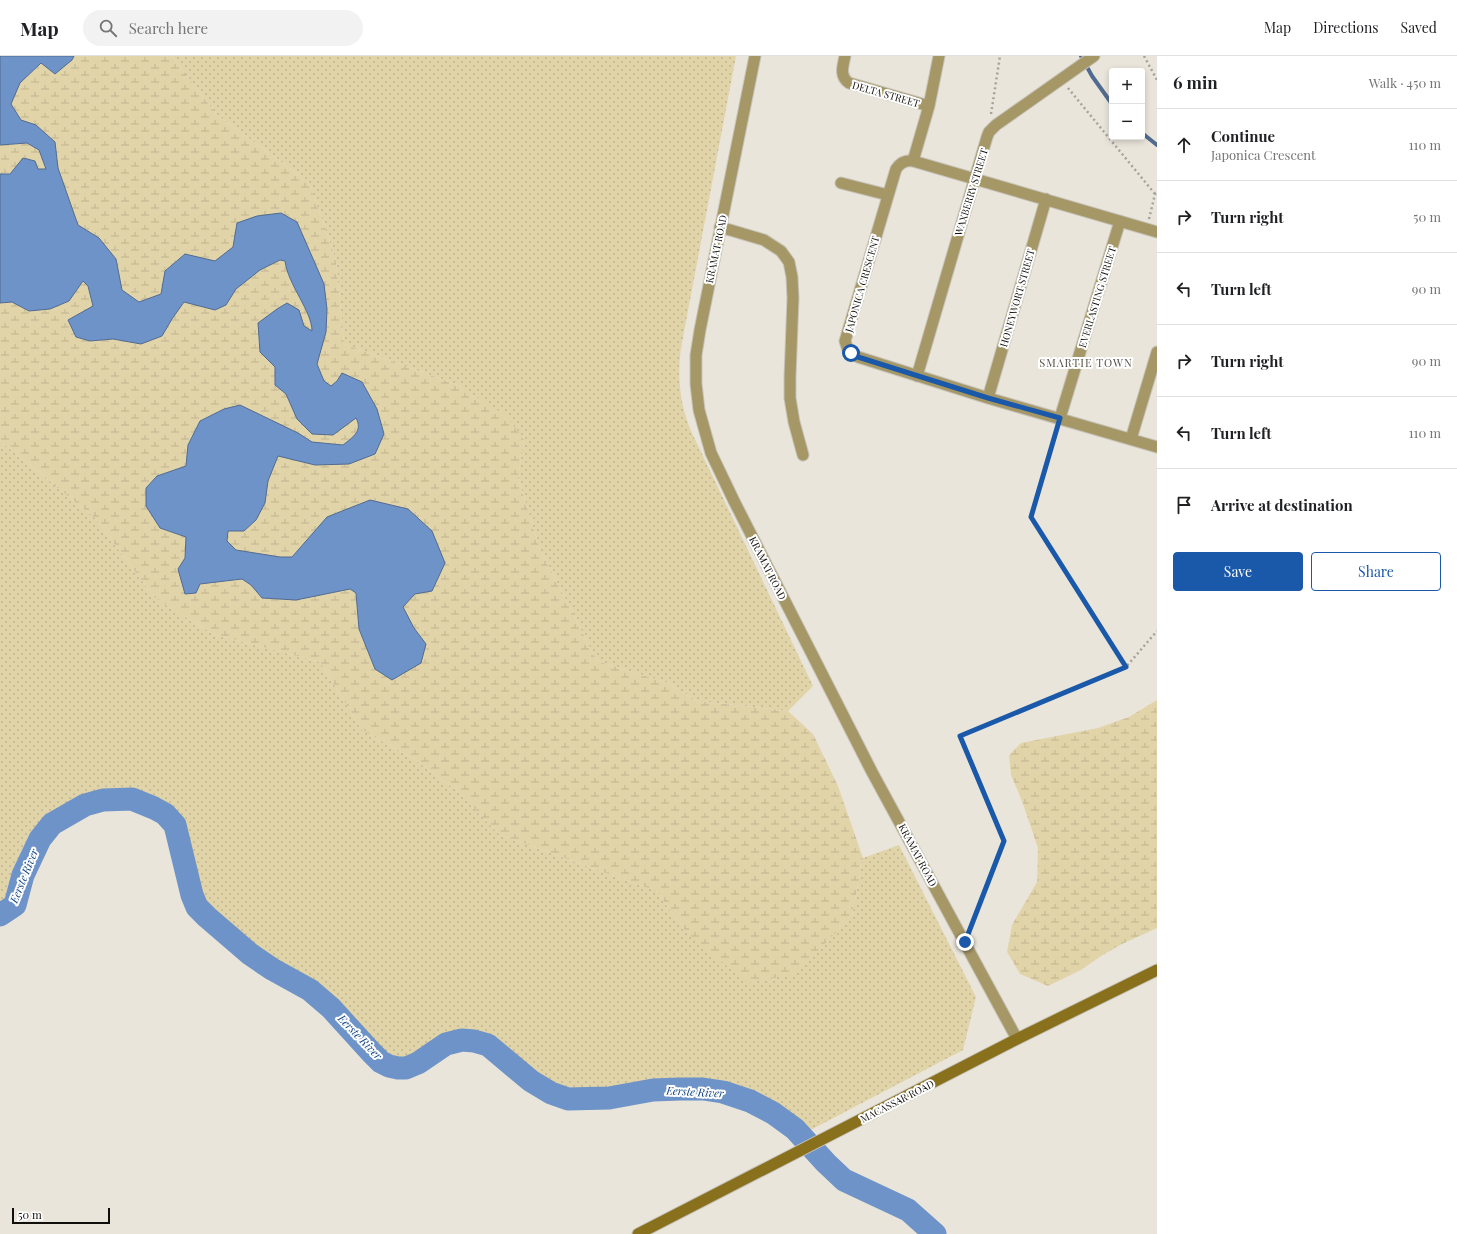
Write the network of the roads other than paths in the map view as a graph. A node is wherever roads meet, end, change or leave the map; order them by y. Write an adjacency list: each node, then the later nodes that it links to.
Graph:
1 (755, 56): 12 (street, KRAMAT ROAD)
2 (845, 56): 5 (street, DELTA STREET)
3 (939, 56): 5 (street)
4 (1094, 56): 7 (street, WAXBERRY STREET)
5 (929, 106): 6 (street)
6 (913, 160): 7 (street); 9 (street, JAPONICA CRESCENT)
7 (974, 178): 10 (street); 15 (street, WAXBERRY STREET)
8 (841, 183): 9 (street)
9 (888, 195): 15 (street, JAPONICA CRESCENT)
10 (1046, 199): 11 (street); 16 (street, HONEYWORT STREET)
11 (1120, 221): 13 (street); 17 (street, EVERLASTING STREET)
12 (720, 227): 20 (street); 22 (street, KRAMAT ROAD)
13 (1152, 231)
14 (1157, 352): 18 (street)
15 (917, 376): 16 (street, JAPONICA CRESCENT)
16 (988, 398): 17 (street, JAPONICA CRESCENT)
17 (1060, 418): 18 (street, JAPONICA CRESCENT)
18 (1131, 439): 19 (street, JAPONICA CRESCENT)
19 (1157, 447)
20 (803, 455)
21 (1157, 970): 22 (main road, MACASSAR ROAD)
22 (1017, 1039): 23 (main road, MACASSAR ROAD)
23 (638, 1234)

